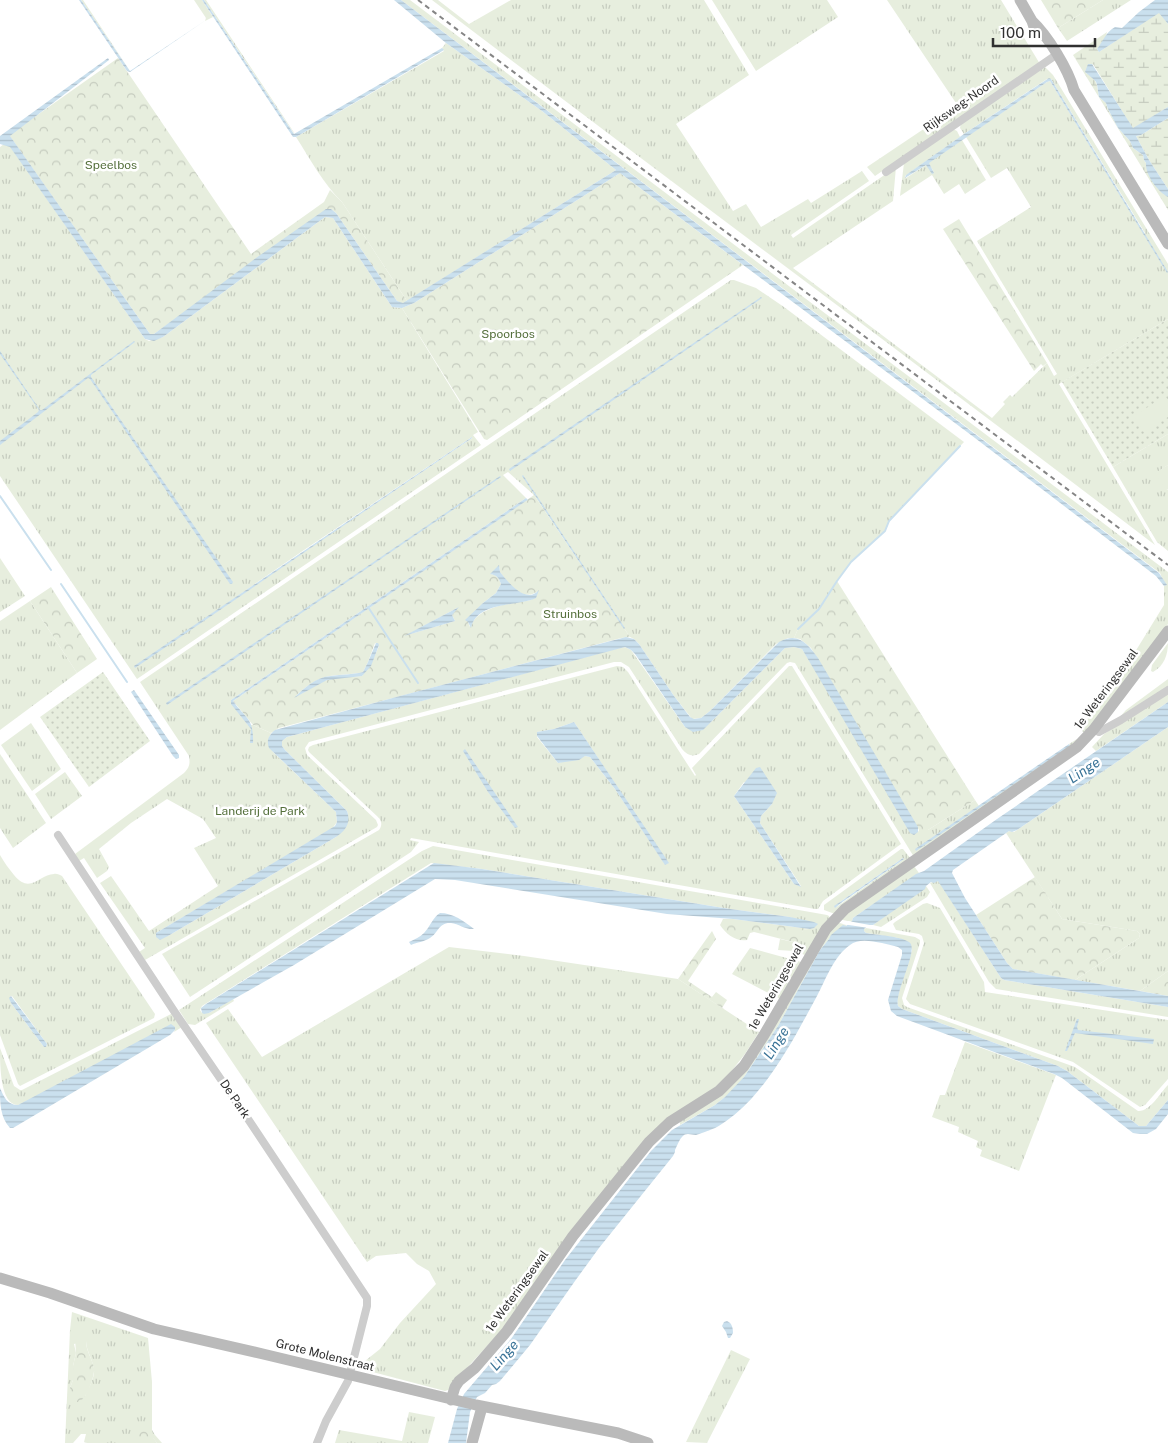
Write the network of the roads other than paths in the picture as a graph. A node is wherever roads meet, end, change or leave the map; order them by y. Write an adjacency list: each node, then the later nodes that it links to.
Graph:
1 (1020, 0): 2 (street)
2 (1054, 57): 3 (street, Rijksweg-Noord); 4 (street)
3 (886, 172)
4 (1168, 244)
5 (1168, 631): 7 (street, 1e Weteringsewal)
6 (1168, 690): 7 (street)
7 (1094, 729): 11 (street, 1e Weteringsewal)
8 (58, 836): 10 (street, De Park)
9 (0, 1278): 10 (street, Grote Molenstraat)
10 (350, 1375): 11 (street, Grote Molenstraat); 13 (street, De Park)
11 (455, 1400): 12 (street, Grote Molenstraat)
12 (479, 1406): 14 (street); 15 (street, Grote Molenstraat)
13 (317, 1443)
14 (472, 1443)
15 (648, 1443)

